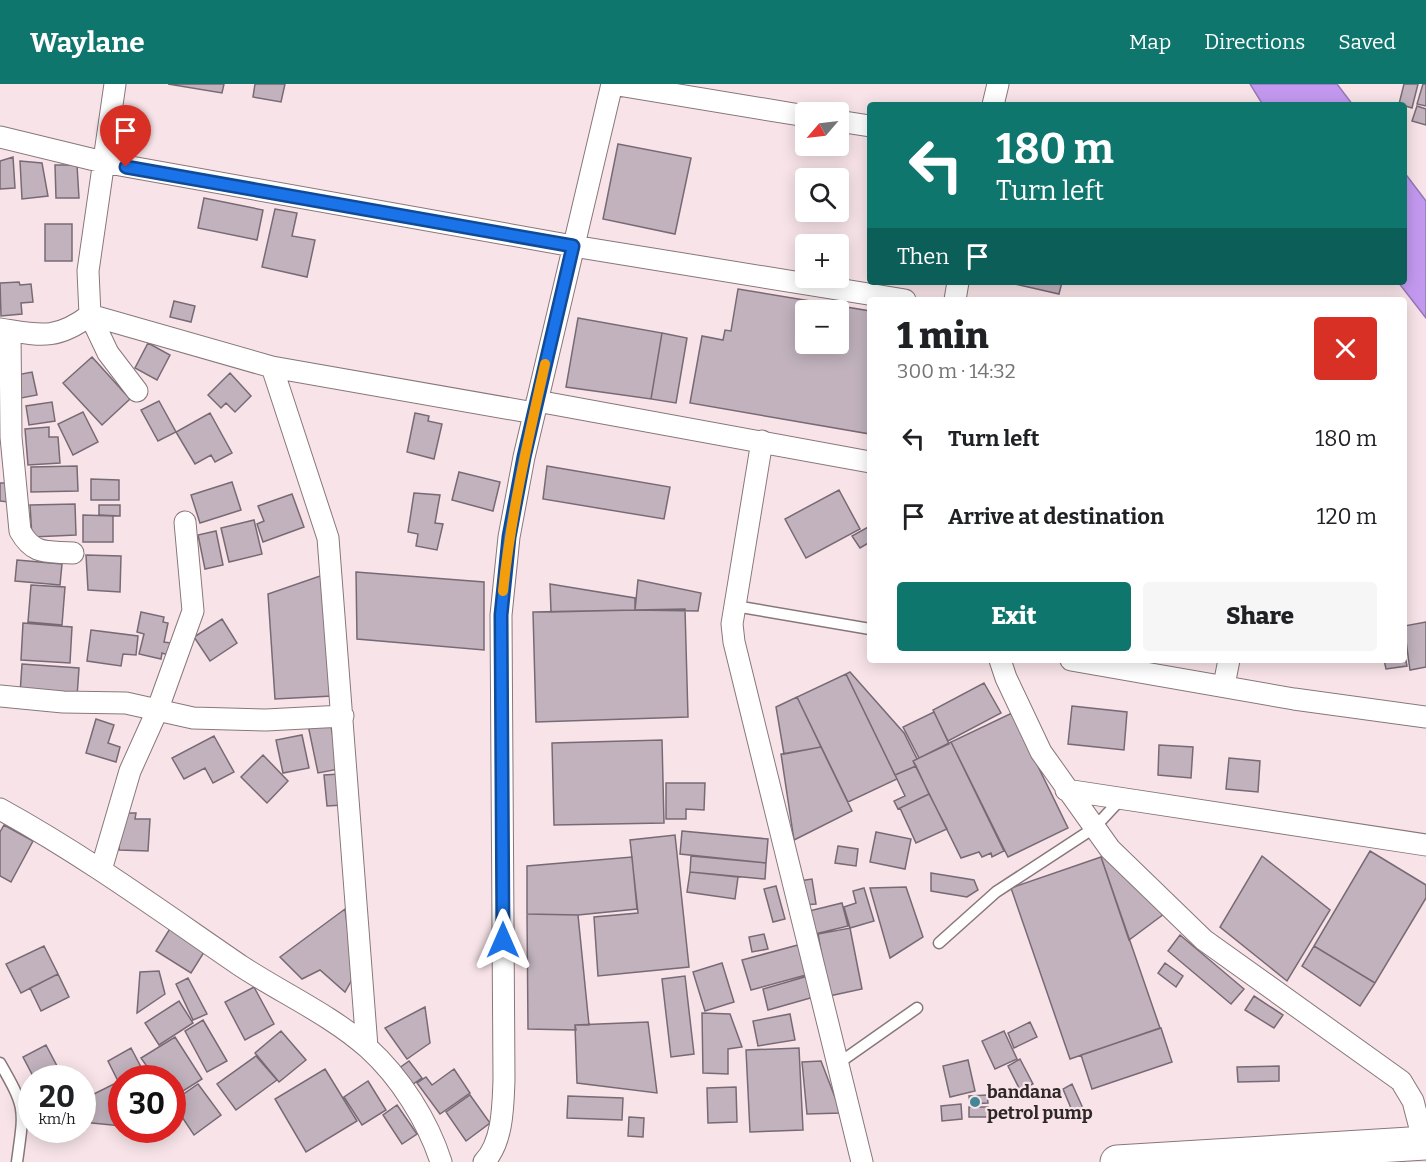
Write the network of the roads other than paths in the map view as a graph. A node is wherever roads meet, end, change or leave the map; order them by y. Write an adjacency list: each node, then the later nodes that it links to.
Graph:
1 (115, 84): 9 (street)
2 (612, 84): 5 (street); 10 (street)
3 (998, 84): 4 (street)
4 (994, 102)
5 (795, 114)
6 (849, 123): 7 (street)
7 (867, 126)
8 (0, 137): 9 (street)
9 (103, 162): 10 (street); 12 (street)
10 (573, 246): 11 (street); 16 (street)
11 (887, 297)
12 (90, 315): 13 (street); 14 (street); 15 (street)
13 (5, 330): 20 (street)
14 (272, 367): 16 (street); 29 (street)
15 (137, 391)
16 (535, 407): 17 (street); 45 (street)
17 (762, 441): 18 (street); 21 (street)
18 (867, 461)
19 (186, 522): 28 (street)
20 (73, 553)
21 (735, 606): 22 (lane); 41 (street)
22 (867, 628)
23 (1001, 663): 31 (street)
24 (1089, 663): 26 (street)
25 (1228, 663): 26 (street)
26 (1224, 685): 30 (street)
27 (0, 696): 28 (street)
28 (157, 711): 29 (street); 36 (street)
29 (343, 716): 39 (street)
30 (1426, 717)
31 (1066, 790): 32 (street); 34 (street)
32 (1121, 799): 34 (lane); 35 (street)
33 (0, 809): 36 (street)
34 (1094, 828): 37 (lane); 42 (street)
35 (1426, 845)
36 (101, 870): 39 (street)
37 (939, 943)
38 (917, 1008): 41 (lane)
39 (367, 1047): 44 (street)
40 (0, 1063): 43 (lane)
41 (836, 1065): 46 (street)
42 (1425, 1143): 47 (main road)
43 (17, 1162)
44 (441, 1162)
45 (484, 1162)
46 (862, 1162)
47 (1117, 1162)

